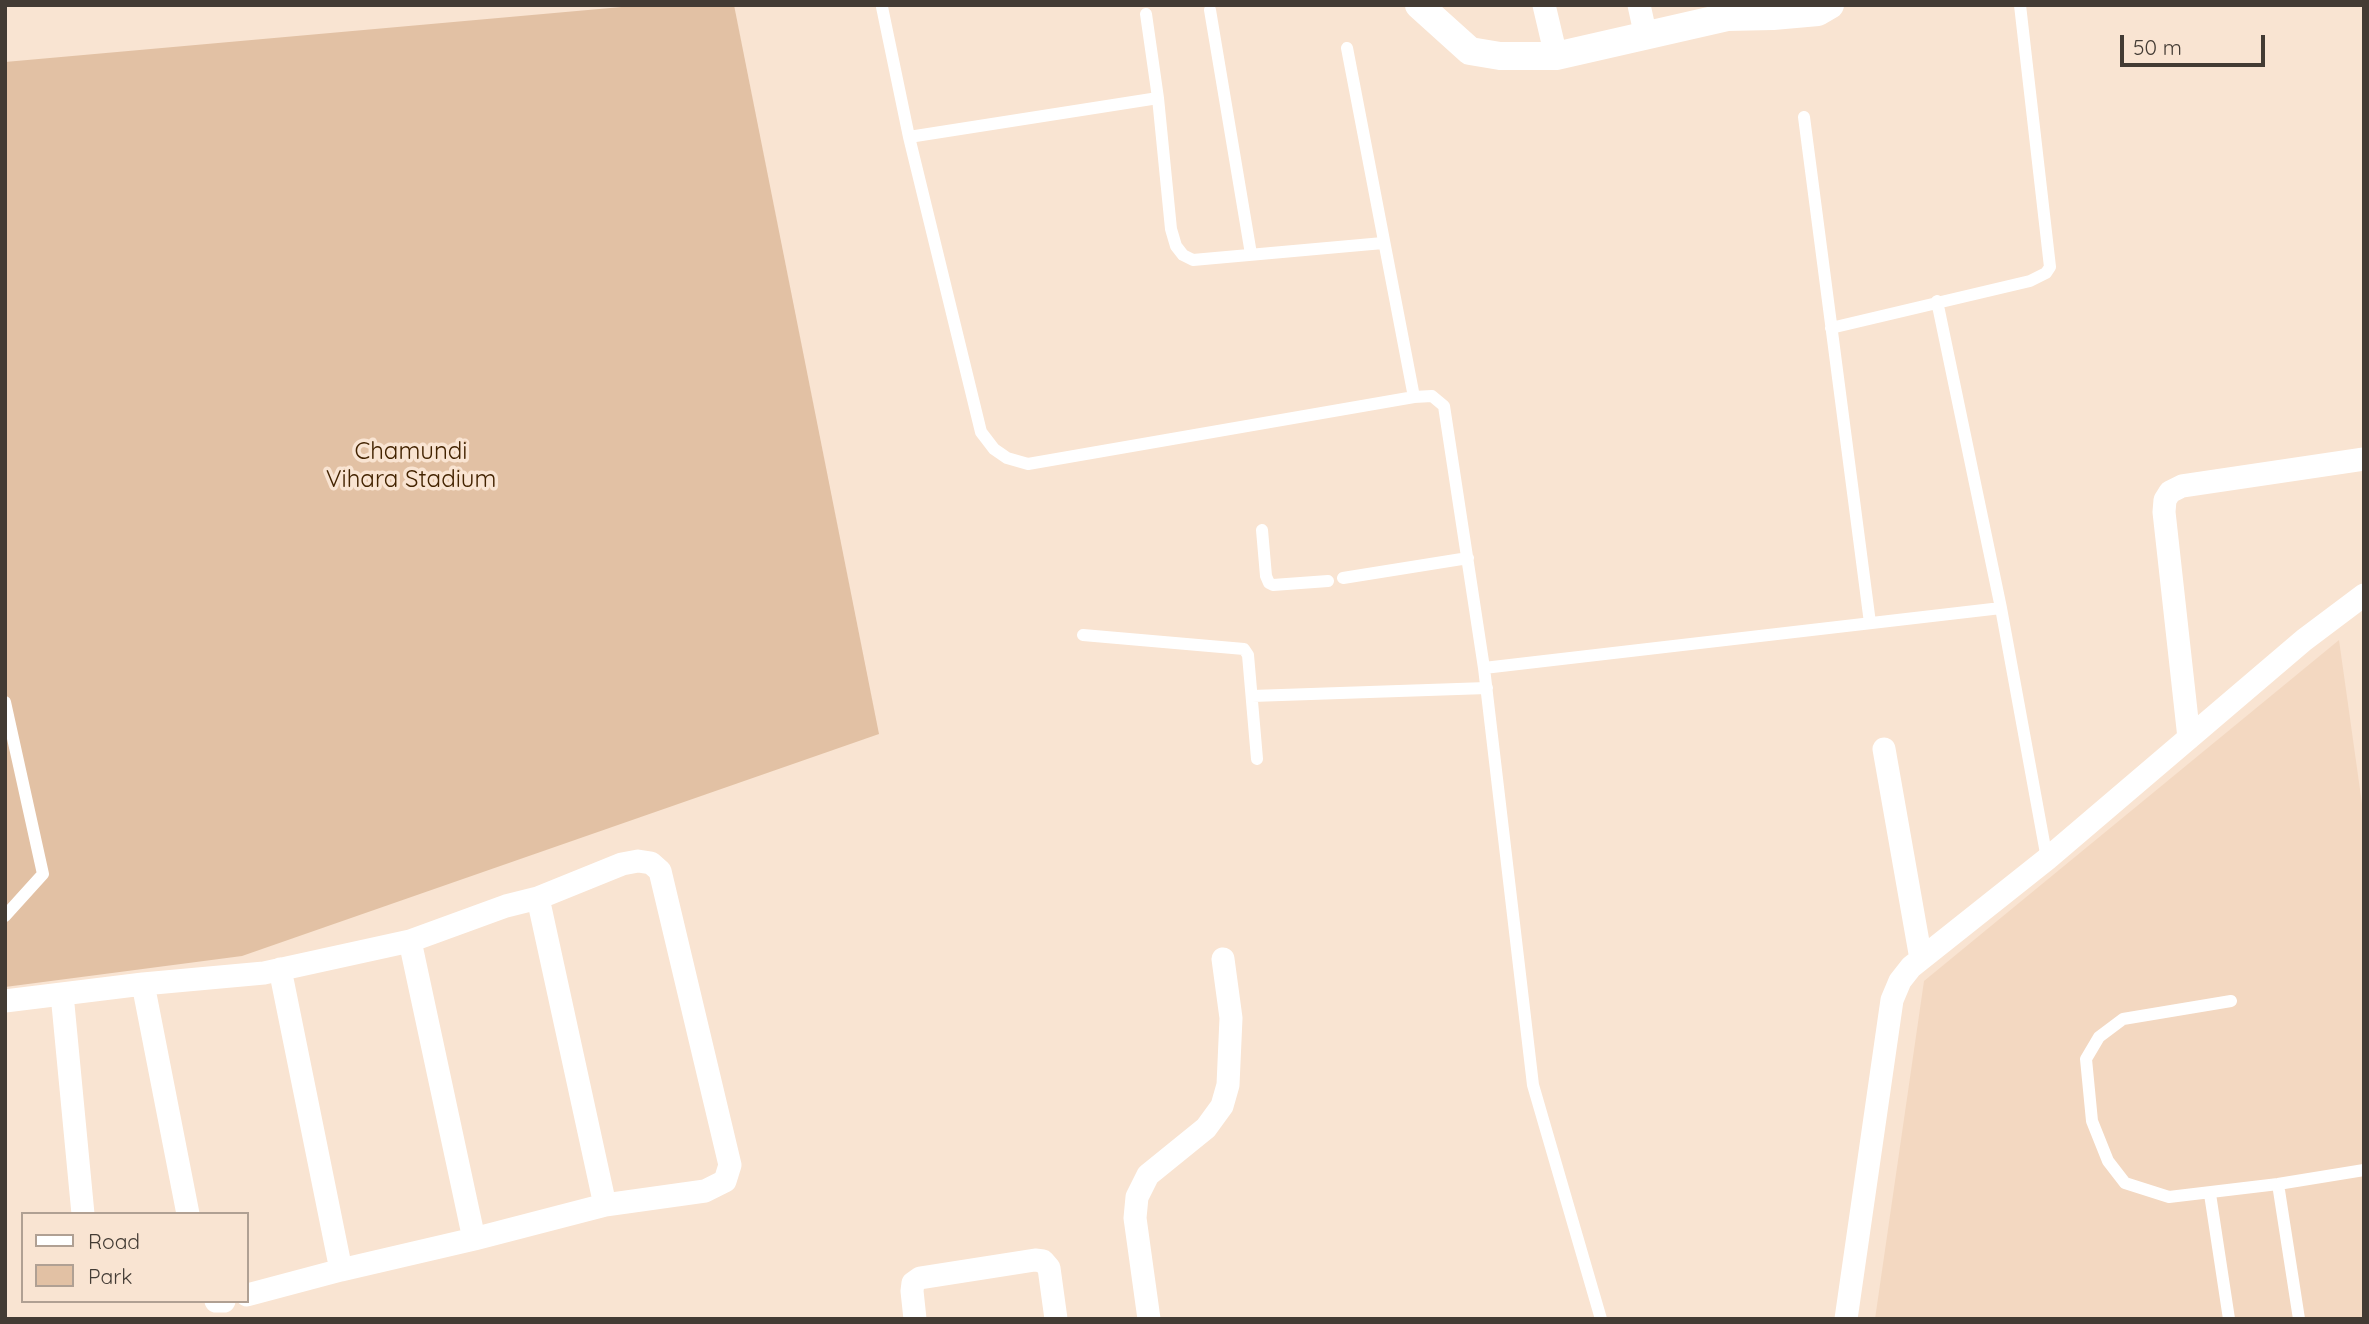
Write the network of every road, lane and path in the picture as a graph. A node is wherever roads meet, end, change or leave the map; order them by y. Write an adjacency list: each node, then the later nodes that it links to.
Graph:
1 (1544, 5): 12 (street)
2 (1639, 5): 10 (street)
3 (2020, 5): 18 (lane)
4 (882, 7): 15 (lane)
5 (1422, 7): 12 (street)
6 (1821, 7): 8 (street)
7 (1210, 10): 17 (lane)
8 (1726, 11): 10 (street)
9 (1146, 14): 13 (lane)
10 (1646, 37): 12 (street)
11 (1347, 48): 16 (lane)
12 (1556, 56)
13 (1158, 98): 15 (lane); 17 (lane)
14 (1804, 117): 19 (lane)
15 (909, 137): 20 (lane)
16 (1383, 243): 17 (lane); 20 (lane)
17 (1251, 254)
18 (1937, 301): 19 (lane); 27 (lane)
19 (1831, 328): 28 (lane)
20 (1414, 397): 23 (lane)
21 (2364, 459): 34 (street)
22 (1262, 530): 25 (lane)
23 (1468, 558): 24 (lane); 30 (lane)
24 (1343, 578)
25 (1328, 581)
26 (2364, 595): 34 (street)
27 (2001, 608): 28 (lane); 37 (lane)
28 (1870, 623): 30 (lane)
29 (1083, 635): 32 (lane)
30 (1484, 668): 31 (lane)
31 (1487, 688): 32 (lane); 60 (lane)
32 (1252, 696): 36 (lane)
33 (5, 702): 39 (lane)
34 (2189, 738): 37 (street)
35 (1884, 749): 42 (street)
36 (1257, 759)
37 (2048, 859): 42 (street)
38 (538, 898): 40 (street); 51 (street); 51 (street)
39 (5, 916)
40 (410, 941): 43 (street); 54 (street)
41 (1223, 959): 59 (street)
42 (1921, 959): 61 (street)
43 (280, 969): 44 (street); 55 (street)
44 (142, 984): 45 (street); 53 (street)
45 (62, 994): 46 (street); 52 (street)
46 (5, 1001)
47 (2231, 1001): 50 (lane)
48 (2364, 1170): 49 (lane)
49 (2277, 1184): 50 (lane); 63 (lane)
50 (2210, 1194): 62 (lane)
51 (605, 1205): 54 (street)
52 (83, 1212)
53 (188, 1212)
54 (474, 1239): 55 (street)
55 (341, 1269): 56 (street)
56 (248, 1295)
57 (915, 1319): 58 (street)
58 (1056, 1319)
59 (1149, 1319)
60 (1601, 1319)
61 (1846, 1319)
62 (2230, 1319)
63 (2299, 1319)

